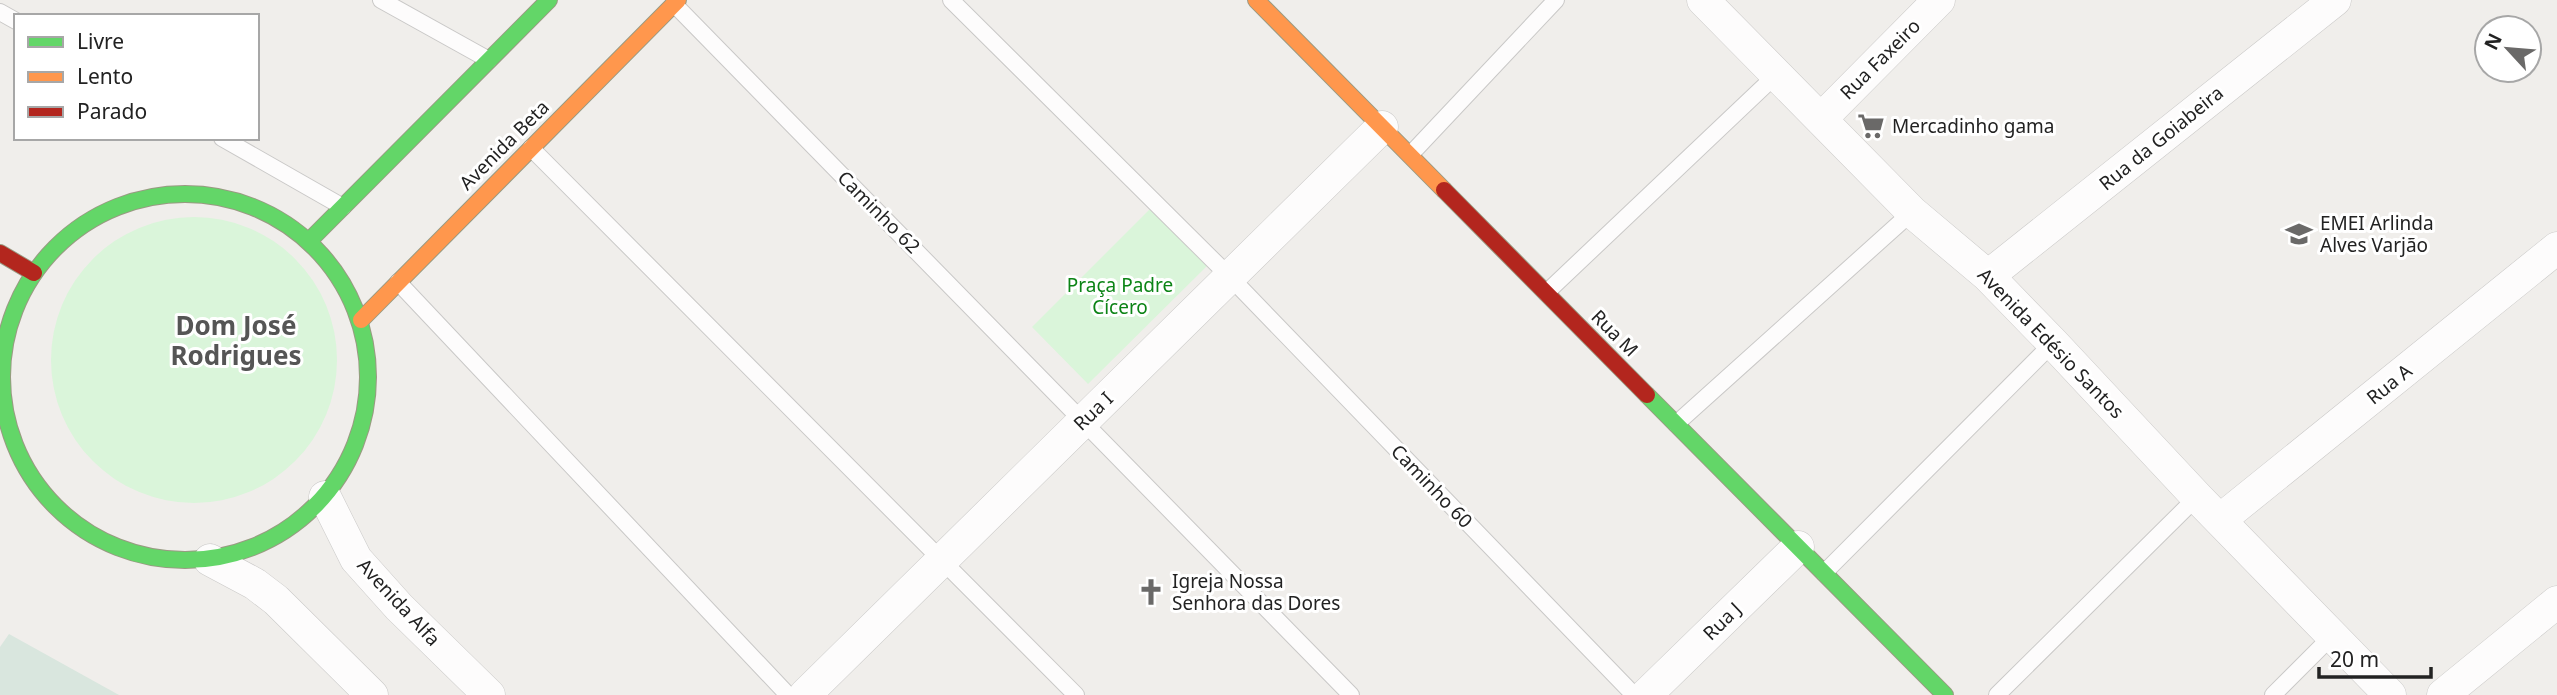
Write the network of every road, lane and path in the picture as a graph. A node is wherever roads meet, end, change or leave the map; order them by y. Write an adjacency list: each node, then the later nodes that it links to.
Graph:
1 (381, 0): 12 (lane)
2 (549, 0): 12 (street)
3 (951, 0): 26 (lane, Caminho 60)
4 (1256, 0): 11 (street, Rua M)
5 (1282, 0): 11 (lane)
6 (1556, 0): 18 (lane)
7 (1703, 0): 13 (street, Avenida Edésio Santos)
8 (1939, 0): 14 (street, Rua Faxeiro)
9 (2334, 0): 25 (street, Rua da Goiabeira)
10 (676, 2): 17 (street, Avenida Beta); 32 (lane, Caminho 62)
11 (1268, 12): 15 (street, Rua M)
12 (489, 60): 19 (street)
13 (1776, 75): 14 (street, Avenida Edésio Santos); 28 (lane)
14 (1821, 119): 20 (street, Avenida Edésio Santos)
15 (1382, 127): 18 (street, Rua M); 26 (street, Rua I)
16 (226, 140): 19 (lane)
17 (531, 148): 27 (street, Avenida Beta); 39 (lane)
18 (1410, 156): 28 (street, Rua M)
19 (343, 207): 21 (street)
20 (1912, 212): 25 (street, Avenida Edésio Santos); 33 (lane)
21 (310, 240): 24 (street); 29 (street)
22 (2557, 248): 36 (street, Rua A)
23 (0, 253): 24 (street)
24 (34, 273): 31 (street)
25 (1988, 276): 30 (street, Avenida Edésio Santos)
26 (1230, 277): 32 (street, Rua I); 49 (lane, Caminho 60)
27 (398, 282): 29 (street, Avenida Beta); 45 (lane)
28 (1546, 293): 33 (street, Rua M)
29 (361, 320): 34 (street)
30 (2053, 343): 35 (street, Avenida Edésio Santos); 40 (lane)
31 (1, 368): 38 (street)
32 (1084, 420): 39 (street, Rua I); 48 (lane, Caminho 62)
33 (1676, 424): 37 (street, Rua M)
34 (325, 497): 38 (street); 44 (street, Avenida Alfa)
35 (2196, 497): 36 (street, Avenida Edésio Santos); 52 (lane)
36 (2220, 520): 42 (street, Avenida Edésio Santos)
37 (1798, 547): 40 (street, Rua M); 50 (street, Rua J)
38 (209, 560): 43 (street)
39 (941, 560): 46 (street, Rua I); 47 (lane)
40 (1824, 573): 51 (street, Rua M)
41 (2557, 603): 55 (street)
42 (2333, 635): 53 (lane); 54 (street, Avenida Edésio Santos)
43 (372, 695)
44 (489, 695)
45 (788, 695)
46 (804, 695)
47 (1076, 695)
48 (1351, 695)
49 (1634, 695)
50 (1646, 695)
51 (1945, 695)
52 (1997, 695)
53 (2273, 695)
54 (2390, 695)
55 (2443, 695)

